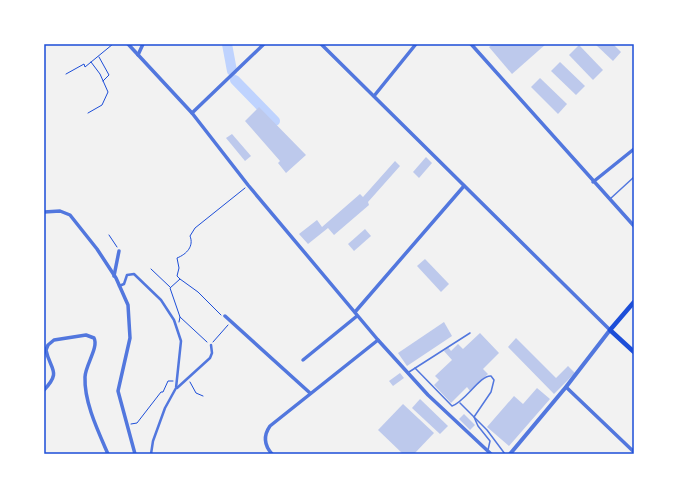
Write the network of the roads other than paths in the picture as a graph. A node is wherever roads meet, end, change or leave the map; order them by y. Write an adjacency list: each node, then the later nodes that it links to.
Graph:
1 (128, 44): 7 (street)
2 (143, 44): 7 (street)
3 (264, 44): 9 (street)
4 (321, 44): 8 (street)
5 (416, 44): 8 (street)
6 (471, 44): 12 (street)
7 (138, 55): 9 (street)
8 (374, 96): 13 (street)
9 (192, 113): 21 (street)
10 (634, 148): 12 (street)
11 (634, 177): 14 (lane)
12 (593, 182): 14 (street)
13 (464, 186): 21 (street); 23 (street)
14 (610, 199): 16 (street)
15 (44, 212): 18 (street)
16 (634, 226)
17 (119, 252): 18 (street)
18 (114, 276): 19 (street)
19 (119, 286): 32 (street); 40 (street)
20 (634, 302): 23 (main road)
21 (356, 314): 25 (street); 28 (street)
22 (225, 316): 34 (street)
23 (610, 330): 27 (main road); 31 (street)
24 (470, 333): 29 (lane)
25 (378, 340): 30 (street); 34 (street)
26 (211, 345): 32 (street)
27 (634, 352)
28 (303, 360)
29 (414, 368): 30 (lane); 35 (lane)
30 (407, 373): 37 (street)
31 (566, 387): 38 (street); 45 (street)
32 (176, 388): 41 (street)
33 (44, 390): 39 (street)
34 (310, 393): 42 (street)
35 (460, 403): 36 (lane); 36 (lane)
36 (474, 417): 37 (lane); 44 (lane)
37 (488, 450): 43 (street)
38 (634, 452)
39 (108, 454)
40 (134, 454)
41 (151, 454)
42 (272, 454)
43 (492, 454)
44 (505, 454)
45 (510, 454)

